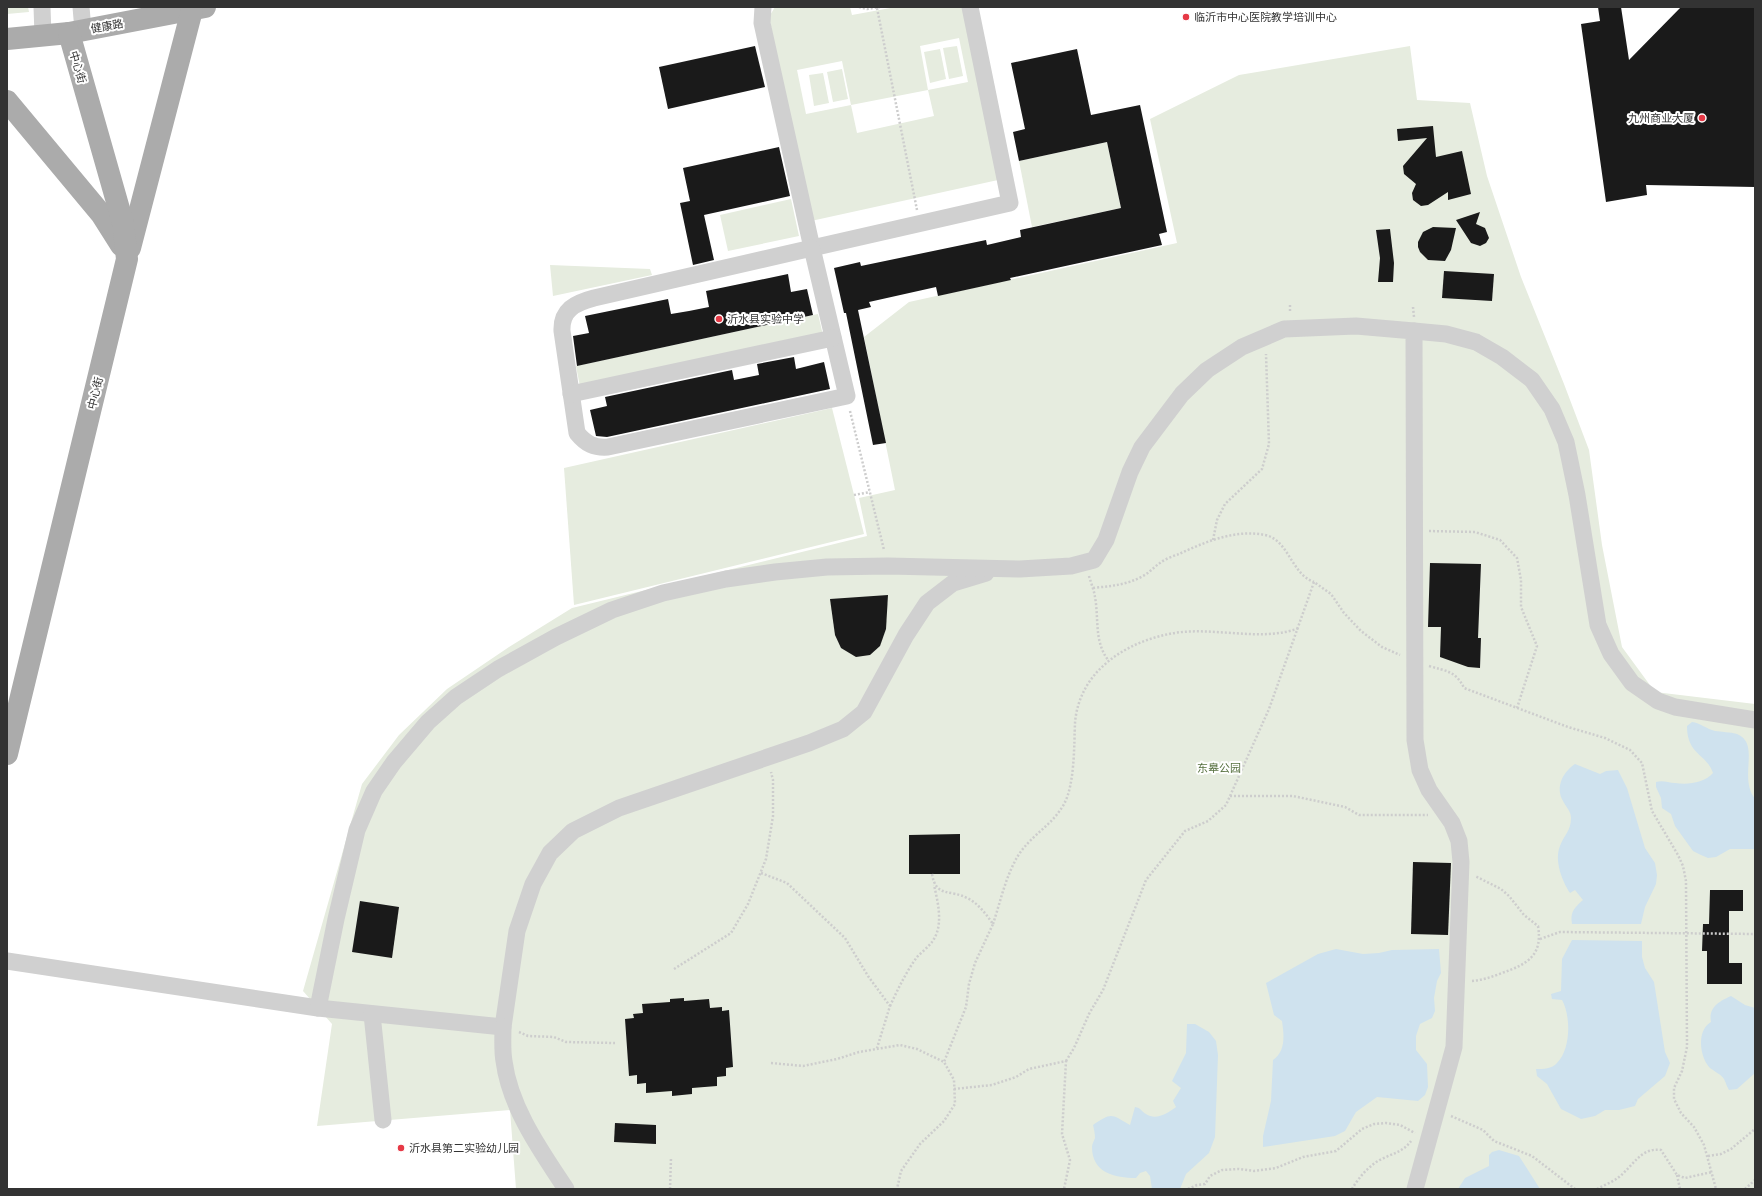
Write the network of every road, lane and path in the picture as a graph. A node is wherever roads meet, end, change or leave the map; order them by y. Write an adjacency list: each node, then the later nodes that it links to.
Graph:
1 (42, 7): 9 (street)
2 (81, 7): 8 (street)
3 (763, 7): 13 (street)
4 (859, 7): 5 (path)
5 (879, 7): 12 (path)
6 (970, 7): 12 (street)
7 (199, 9): 8 (main road, 健康路); 14 (main road)
8 (76, 31): 9 (main road, 健康路); 14 (main road, 中心街)
9 (43, 35): 10 (main road, 健康路)
10 (7, 39)
11 (7, 100): 14 (main road)
12 (920, 224): 13 (street)
13 (812, 248): 17 (street); 18 (street)
14 (127, 259): 34 (main road, 中心街)
15 (1414, 331): 16 (street); 22 (street); 33 (street)
16 (1266, 337): 23 (path); 24 (street)
17 (833, 338): 18 (street); 19 (street)
18 (571, 394): 19 (street)
19 (847, 395): 20 (path)
20 (870, 492): 21 (path); 25 (path)
21 (854, 495)
22 (1414, 531): 31 (street); 32 (path)
23 (1213, 540): 27 (path); 28 (path)
24 (1084, 563): 26 (street); 28 (path)
25 (888, 566): 26 (street); 50 (street)
26 (1004, 568): 35 (street)
27 (1314, 582): 29 (path); 31 (path)
28 (1093, 588): 30 (path)
29 (1299, 628): 30 (path); 36 (path)
30 (1108, 660): 42 (path)
31 (1414, 662): 32 (path); 37 (street)
32 (1517, 708): 43 (path)
33 (1755, 720)
34 (7, 754)
35 (768, 757): 38 (path); 52 (street)
36 (1230, 796): 37 (path); 55 (path)
37 (1446, 815): 39 (street)
38 (760, 873): 47 (path); 49 (path)
39 (1461, 873): 45 (path); 48 (street)
40 (932, 874): 41 (path)
41 (934, 885): 42 (path); 49 (path)
42 (993, 924): 56 (path)
43 (1686, 933): 44 (path); 45 (path); 64 (path)
44 (1755, 934)
45 (1540, 939): 48 (path)
46 (7, 961): 50 (street)
47 (674, 969)
48 (1457, 982): 59 (street)
49 (890, 1006): 54 (path)
50 (318, 1008): 51 (street)
51 (372, 1014): 52 (street); 60 (street)
52 (503, 1027): 53 (path); 69 (street)
53 (615, 1043)
54 (878, 1048): 56 (path); 57 (path)
55 (1066, 1061): 58 (path); 72 (path)
56 (944, 1062): 58 (path)
57 (771, 1063)
58 (954, 1089): 71 (path)
59 (1438, 1109): 63 (street); 76 (path)
60 (383, 1120)
61 (1755, 1129): 64 (path)
62 (1413, 1132): 63 (path); 73 (path); 74 (path)
63 (1428, 1146): 75 (street)
64 (1708, 1156): 66 (path)
65 (672, 1158): 70 (path)
66 (1712, 1172): 67 (path); 79 (path)
67 (1677, 1174): 77 (path); 78 (path)
68 (1755, 1180): 80 (path)
69 (566, 1189)
70 (670, 1189)
71 (897, 1189)
72 (1064, 1189)
73 (1188, 1189)
74 (1352, 1189)
75 (1415, 1189)
76 (1575, 1189)
77 (1597, 1189)
78 (1680, 1189)
79 (1716, 1189)
80 (1745, 1189)

